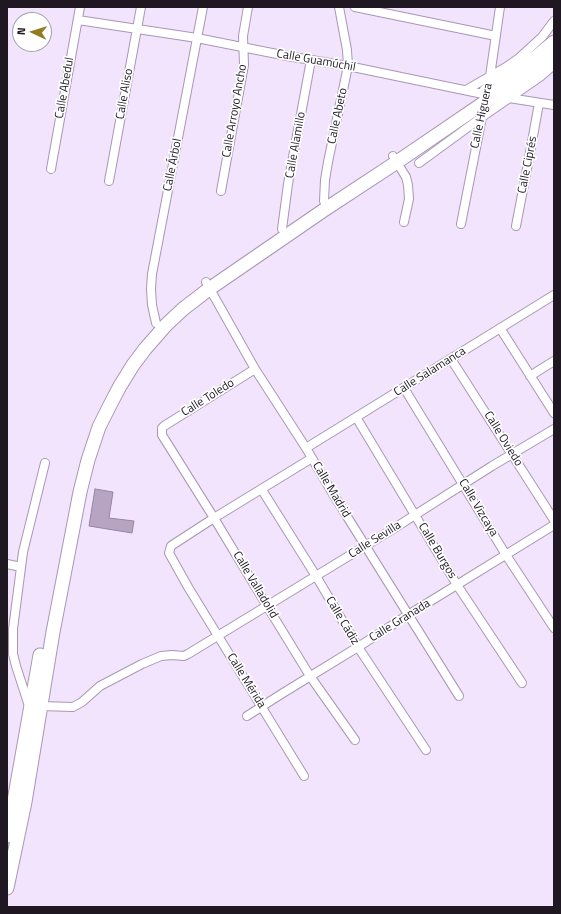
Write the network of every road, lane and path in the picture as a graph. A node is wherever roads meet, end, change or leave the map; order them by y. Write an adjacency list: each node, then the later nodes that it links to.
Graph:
1 (80, 7): 8 (street, Calle Abedul)
2 (141, 7): 10 (street, Calle Aliso)
3 (203, 7): 12 (street, Calle Árbol)
4 (248, 7): 14 (street, Calle Arroyo Ancho)
5 (339, 7): 17 (street, Calle Abeto)
6 (355, 7): 11 (street)
7 (500, 7): 11 (street, Calle Higuera)
8 (78, 20): 10 (street, Calle Guamúchil); 27 (street, Calle Abedul)
9 (554, 21): 18 (street)
10 (137, 29): 12 (street, Calle Guamúchil); 28 (street, Calle Aliso)
11 (496, 36): 18 (street, Calle Higuera)
12 (197, 38): 14 (street, Calle Guamúchil); 37 (street, Calle Árbol)
13 (553, 46): 20 (main road)
14 (244, 47): 15 (street, Calle Guamúchil); 29 (street, Calle Arroyo Ancho)
15 (311, 60): 17 (street, Calle Guamúchil); 34 (street, Calle Alamillo)
16 (554, 65): 21 (street)
17 (348, 66): 19 (street, Calle Guamúchil); 30 (street, Calle Abeto)
18 (490, 76): 19 (street); 20 (street, Calle Higuera)
19 (466, 90): 20 (street, Calle Guamúchil)
20 (487, 95): 21 (street, Calle Guamúchil); 24 (street, Calle Higuera); 25 (main road)
21 (509, 98): 22 (street, Calle Guamúchil); 24 (street)
22 (539, 103): 23 (street, Calle Guamúchil); 33 (street, Calle Ciprés)
23 (554, 105)
24 (482, 117): 26 (street); 32 (street, Calle Higuera)
25 (395, 159): 30 (main road); 31 (street); 35 (main road)
26 (419, 163)
27 (51, 169)
28 (109, 181)
29 (221, 191)
30 (324, 201): 34 (main road)
31 (404, 222)
32 (461, 224)
33 (516, 226)
34 (282, 229): 35 (main road)
35 (208, 285): 37 (main road); 41 (street, Calle Madrid); 73 (main road)
36 (554, 295): 38 (street, Calle Salamanca)
37 (156, 324): 73 (main road)
38 (500, 328): 39 (street, Calle Salamanca); 42 (street)
39 (451, 359): 43 (street, Calle Salamanca); 49 (street, Calle Oviedo)
40 (554, 360): 42 (street)
41 (255, 369): 46 (street, Calle Toledo); 48 (street, Calle Madrid)
42 (530, 376): 44 (street)
43 (404, 388): 45 (street, Calle Salamanca); 52 (street, Calle Vizcaya)
44 (554, 413)
45 (356, 417): 48 (street, Calle Salamanca); 54 (street, Calle Burgos)
46 (162, 428): 55 (street, Calle Valladolid)
47 (554, 429): 49 (street, Calle Sevilla)
48 (306, 448): 50 (street, Calle Madrid)
49 (512, 454): 52 (street, Calle Sevilla); 56 (street, Calle Oviedo)
50 (312, 458): 53 (street); 58 (street, Calle Madrid)
51 (45, 463): 61 (street)
52 (464, 484): 54 (street, Calle Sevilla); 59 (street, Calle Vizcaya)
53 (262, 490): 55 (street); 62 (street, Calle Cádiz)
54 (416, 515): 58 (street, Calle Sevilla); 63 (street, Calle Burgos)
55 (214, 518): 64 (street, Calle Valladolid); 67 (street, Calle Mérida)
56 (554, 520)
57 (554, 525): 59 (street, Calle Granada)
58 (365, 546): 62 (street, Calle Sevilla); 65 (street, Calle Madrid)
59 (506, 554): 63 (street, Calle Granada); 66 (street, Calle Vizcaya)
60 (7, 564): 61 (street)
61 (21, 566): 73 (street)
62 (316, 576): 64 (street, Calle Sevilla); 68 (street, Calle Cádiz)
63 (457, 585): 65 (street, Calle Granada); 70 (street, Calle Burgos)
64 (267, 606): 67 (street, Calle Sevilla); 69 (street, Calle Valladolid)
65 (408, 615): 68 (street, Calle Granada); 71 (street, Calle Madrid)
66 (554, 628)
67 (218, 636): 72 (street, Calle Mérida); 73 (street, Calle Sevilla)
68 (358, 647): 69 (street, Calle Granada); 76 (street, Calle Cádiz)
69 (310, 676): 72 (street, Calle Granada); 75 (street, Calle Valladolid)
70 (522, 684)
71 (459, 696)
72 (262, 706): 74 (street, Calle Granada); 77 (street, Calle Mérida)
73 (35, 708): 78 (main road)
74 (247, 716)
75 (354, 740)
76 (426, 750)
77 (304, 776)
78 (15, 801): 79 (main road); 80 (main road)
79 (7, 836)
80 (7, 888)

